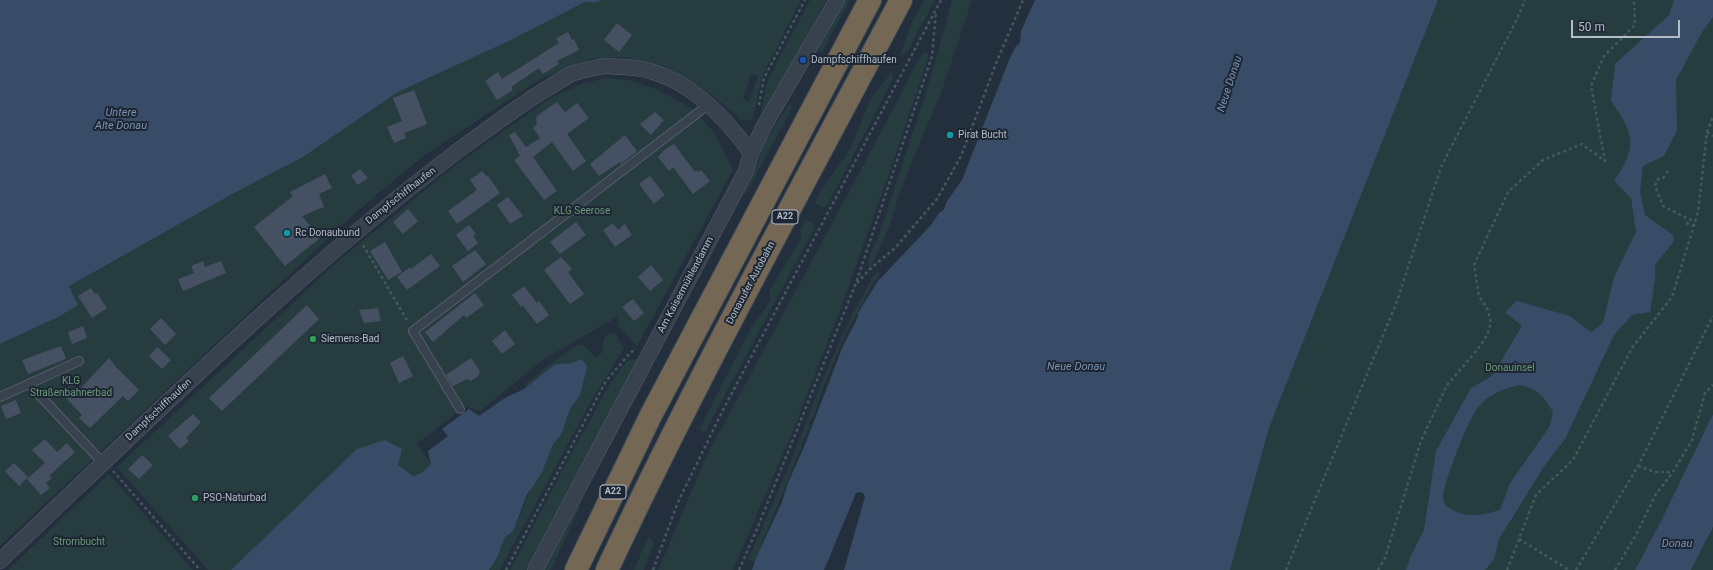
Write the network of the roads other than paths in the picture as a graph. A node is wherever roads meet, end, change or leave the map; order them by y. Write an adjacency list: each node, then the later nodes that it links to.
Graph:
1 (837, 0): 5 (street, Am Kaisermühlendamm)
2 (870, 0): 13 (highway, A22)
3 (901, 0): 14 (highway, Donauufer Autobahn / A22)
4 (708, 105): 5 (street, Dampfschiffhaufen); 9 (lane); 10 (street, Dampfschiffhaufen)
5 (751, 153): 12 (street, Am Kaisermühlendamm)
6 (79, 361): 7 (lane)
7 (29, 384): 8 (lane); 10 (lane)
8 (0, 396)
9 (460, 409)
10 (104, 462): 11 (street, Dampfschiffhaufen)
11 (0, 561)
12 (535, 570)
13 (576, 570)
14 (607, 570)

